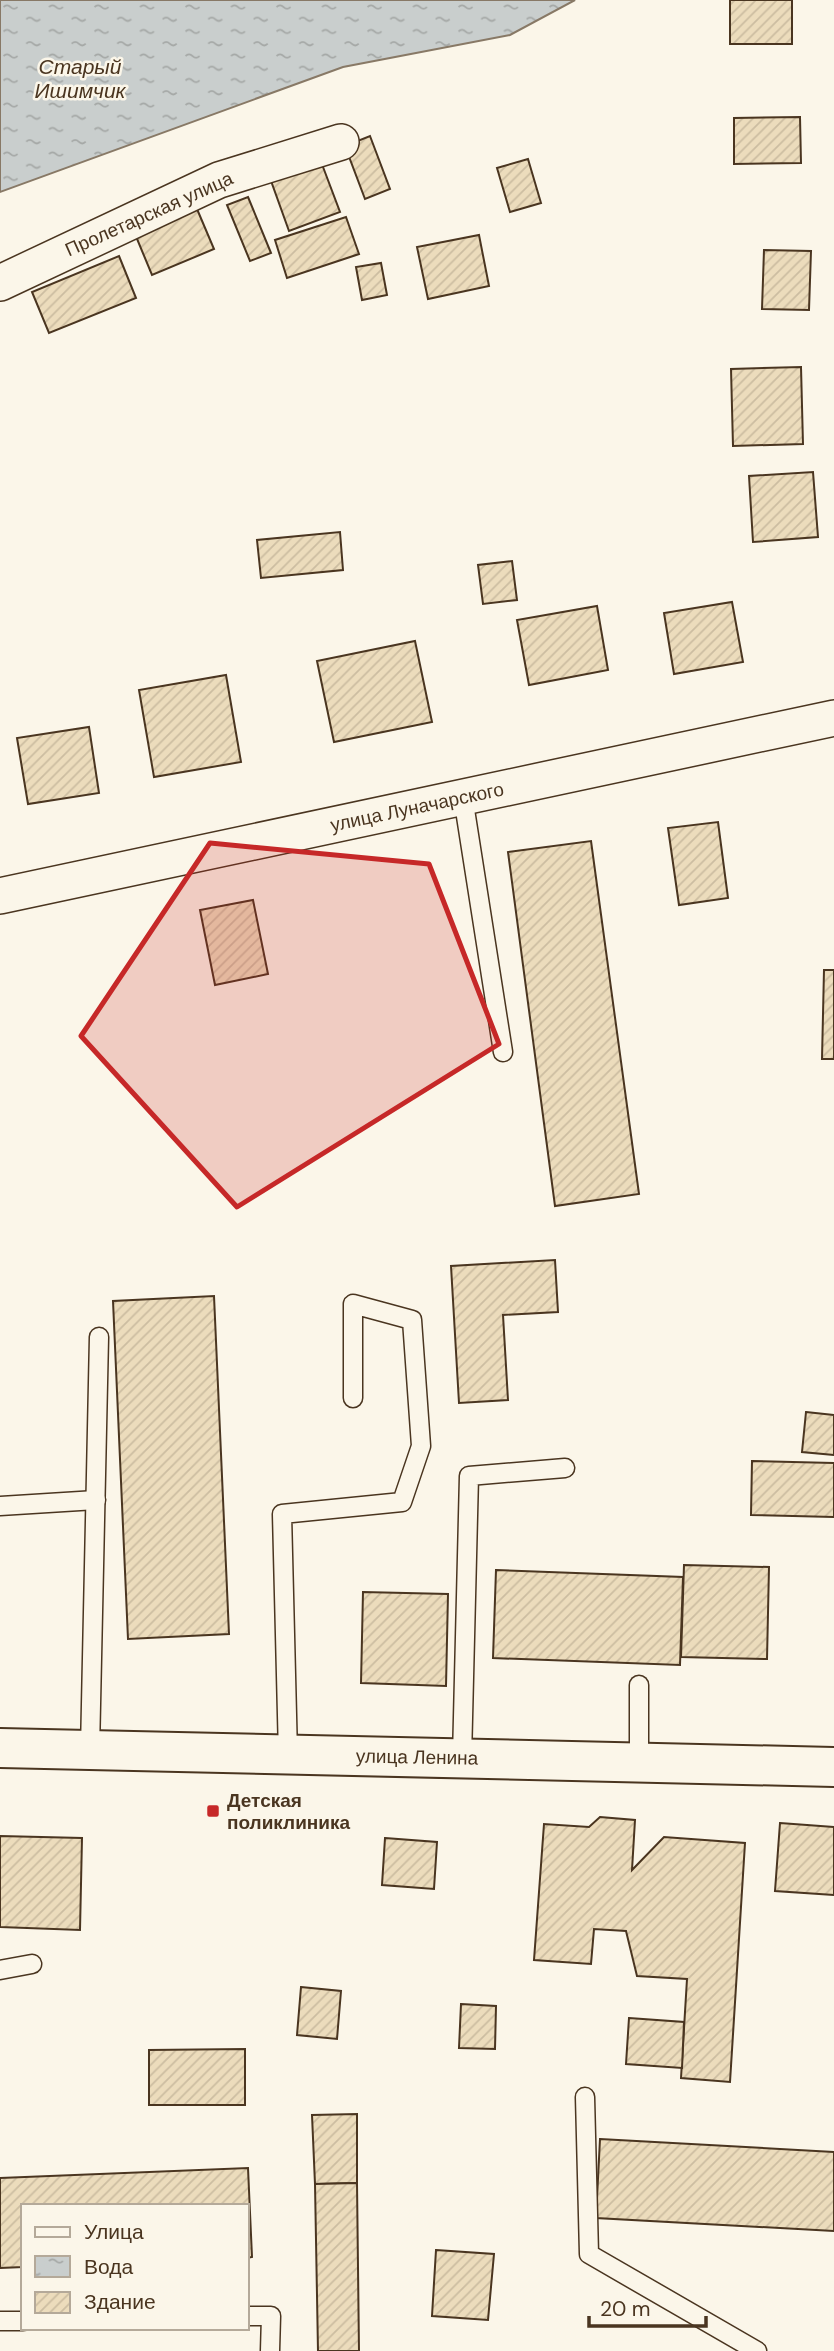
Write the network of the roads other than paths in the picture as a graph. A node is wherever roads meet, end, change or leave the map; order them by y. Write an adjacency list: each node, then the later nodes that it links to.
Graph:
1 (341, 142): 2 (street, Пролетарская улица)
2 (0, 283)
3 (834, 719): 4 (street, улица Луначарского)
4 (464, 797): 5 (street, улица Луначарского); 6 (lane)
5 (0, 896)
6 (503, 1052)
7 (99, 1337): 10 (lane)
8 (354, 1398): 15 (lane)
9 (565, 1468): 16 (lane)
10 (96, 1500): 11 (lane); 14 (lane)
11 (0, 1506)
12 (639, 1685): 17 (lane)
13 (0, 1748): 14 (street, улица Ленина)
14 (90, 1750): 15 (street, улица Ленина)
15 (288, 1755): 16 (street, улица Ленина)
16 (462, 1758): 17 (street, улица Ленина)
17 (639, 1763): 18 (street, улица Ленина)
18 (834, 1767)
19 (32, 1964): 20 (lane)
20 (0, 1970)
21 (585, 2097): 26 (lane)
22 (248, 2316): 25 (lane)
23 (0, 2321): 24 (lane)
24 (21, 2321)
25 (270, 2351)
26 (757, 2351)

